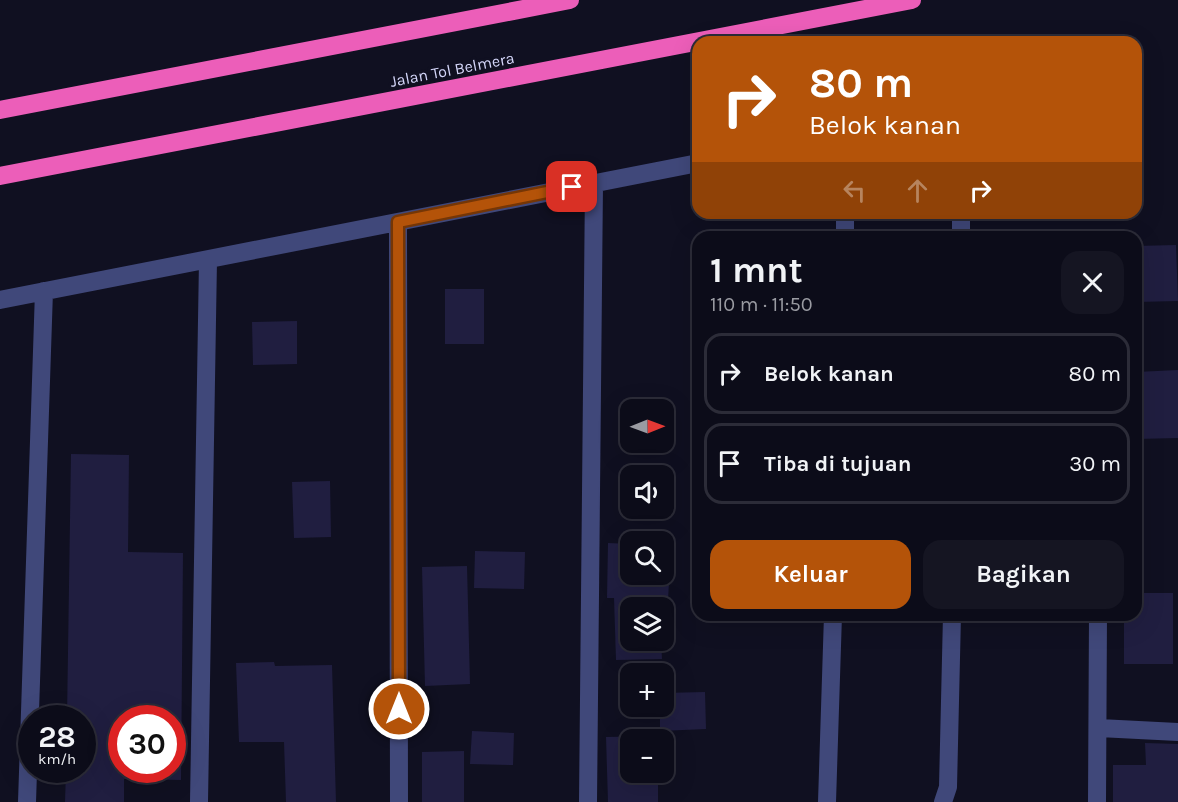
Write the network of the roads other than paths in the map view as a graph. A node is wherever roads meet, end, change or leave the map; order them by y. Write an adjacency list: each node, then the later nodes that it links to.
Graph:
1 (570, 0): 5 (highway)
2 (912, 0): 3 (highway, Jalan Tol Belmera)
3 (725, 36)
4 (692, 42): 7 (highway, Jalan Tol Belmera)
5 (0, 110)
6 (692, 164): 8 (street)
7 (0, 176)
8 (594, 183): 9 (street); 21 (street)
9 (398, 222): 10 (street); 20 (street)
10 (208, 260): 11 (street); 19 (street)
11 (44, 291): 12 (street); 18 (street)
12 (0, 300)
13 (833, 621): 22 (street)
14 (952, 621): 23 (street)
15 (1098, 621): 16 (street)
16 (1099, 728): 17 (street); 24 (street)
17 (1178, 732)
18 (27, 802)
19 (199, 802)
20 (399, 802)
21 (588, 802)
22 (827, 802)
23 (943, 802)
24 (1097, 802)

